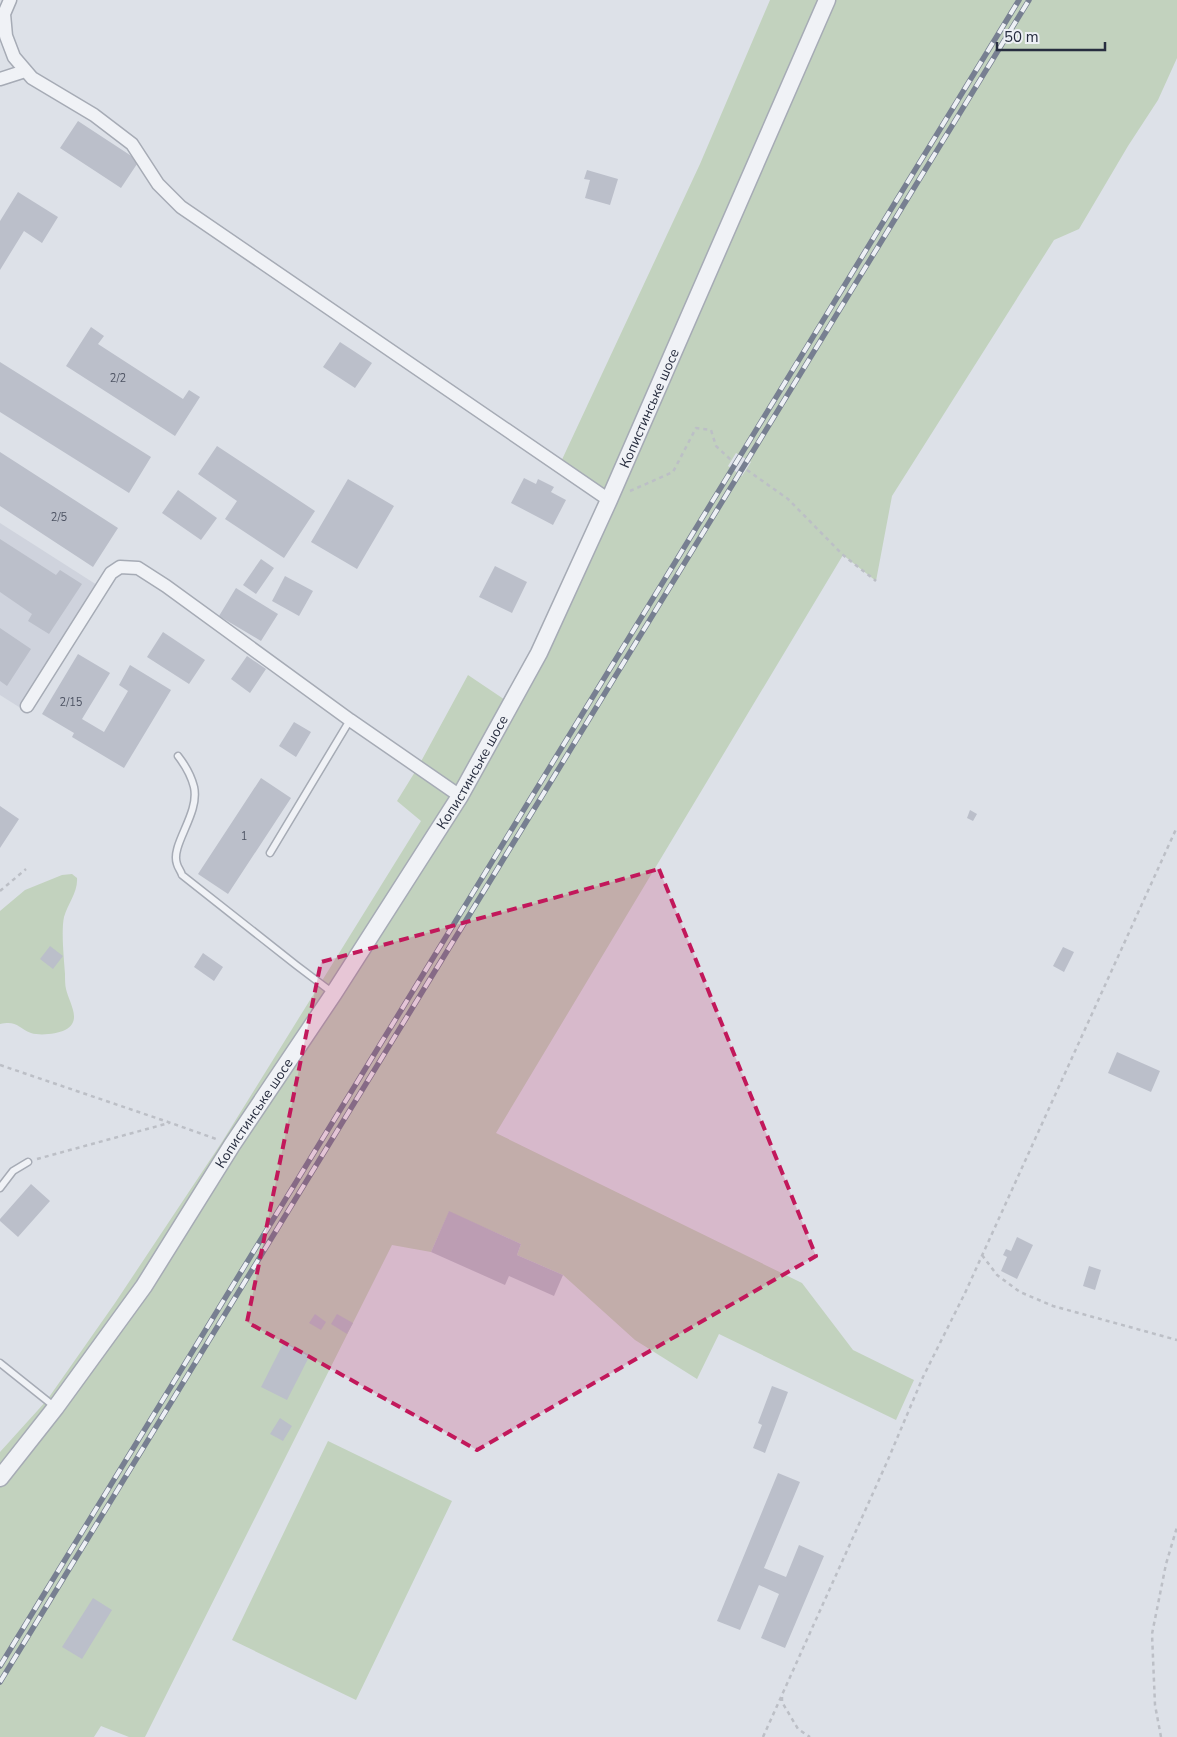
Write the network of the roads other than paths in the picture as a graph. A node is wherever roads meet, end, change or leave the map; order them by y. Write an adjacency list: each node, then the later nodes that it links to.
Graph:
1 (10, 0): 3 (street)
2 (826, 0): 5 (street, Копистинське шосе)
3 (25, 70): 4 (street); 5 (street)
4 (0, 79)
5 (608, 500): 9 (street, Копистинське шосе)
6 (27, 706): 7 (street)
7 (350, 720): 9 (street); 10 (lane)
8 (178, 756): 11 (lane)
9 (460, 796): 11 (street, Копистинське шосе)
10 (270, 853)
11 (334, 993): 15 (street, Копистинське шосе)
12 (28, 1162): 13 (lane)
13 (0, 1188)
14 (0, 1363): 15 (lane)
15 (56, 1407): 16 (street, Копистинське шосе)
16 (0, 1478)

